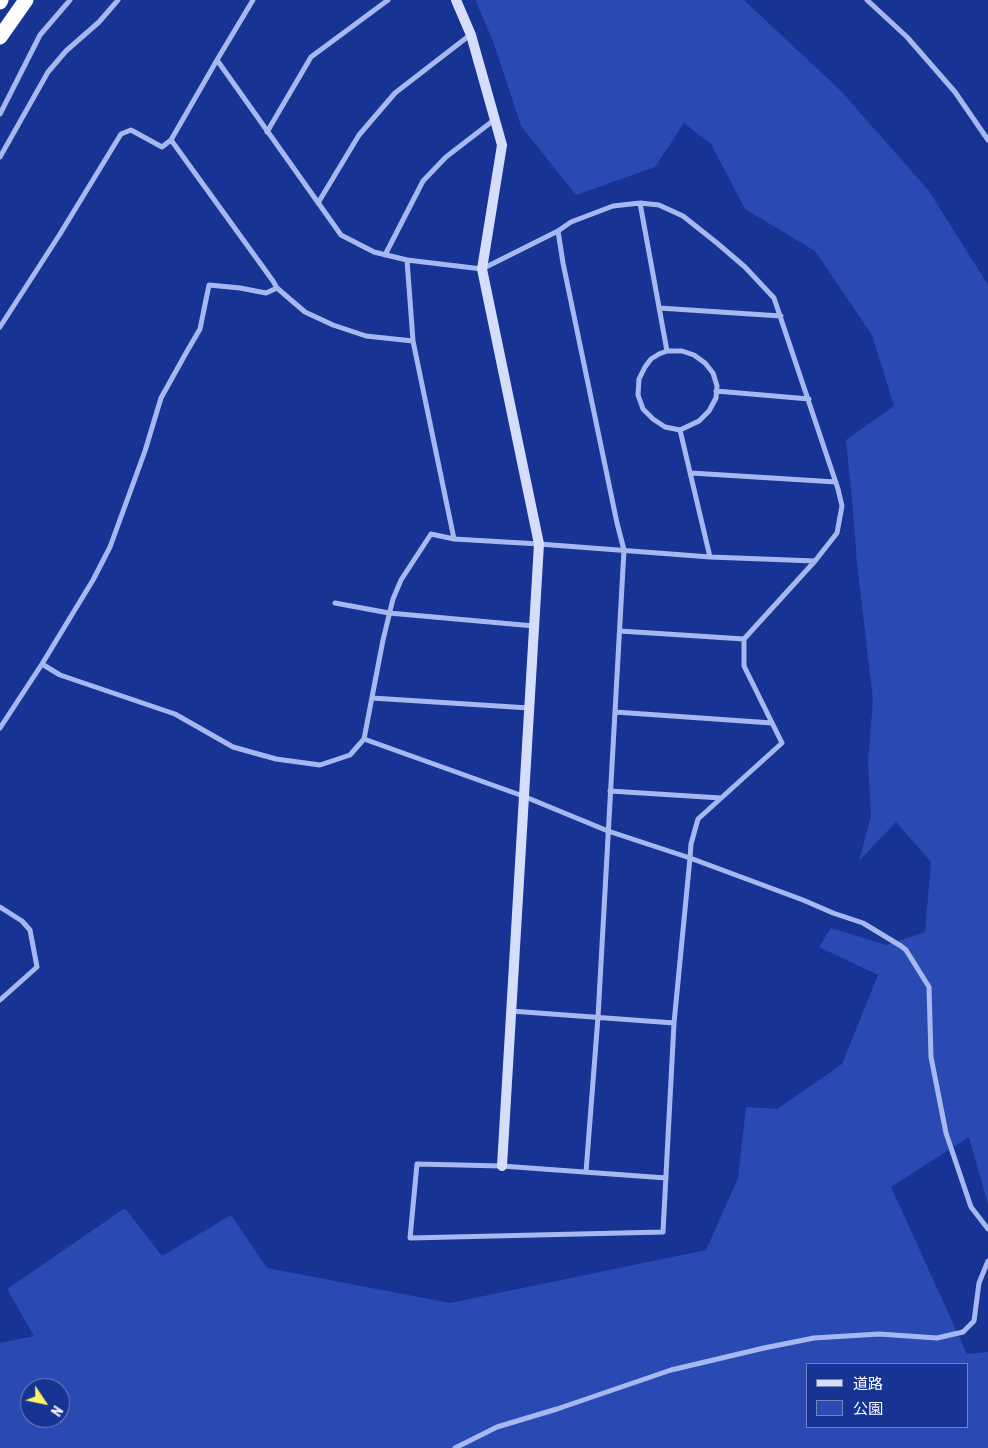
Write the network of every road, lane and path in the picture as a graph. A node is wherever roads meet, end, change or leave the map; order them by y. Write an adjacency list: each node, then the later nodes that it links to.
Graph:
1 (26, 0): 9 (highway)
2 (70, 0): 11 (street)
3 (118, 0): 16 (street)
4 (254, 0): 10 (street)
5 (388, 0): 13 (street)
6 (456, 0): 8 (street)
7 (867, 0): 15 (street)
8 (471, 35): 12 (street); 17 (street)
9 (0, 37)
10 (217, 60): 13 (street); 14 (street)
11 (0, 114)
12 (495, 120): 20 (street); 22 (street)
13 (267, 132): 17 (street)
14 (171, 140): 23 (street); 26 (street)
15 (988, 140)
16 (0, 157)
17 (318, 203): 20 (street)
18 (640, 203): 19 (street); 24 (street); 25 (street)
19 (558, 231): 22 (street); 36 (street)
20 (385, 254): 21 (street)
21 (407, 260): 22 (street); 27 (street)
22 (482, 269): 35 (street)
23 (277, 288): 27 (street); 44 (street)
24 (659, 308): 25 (street); 28 (street)
25 (781, 316): 30 (street)
26 (0, 327)
27 (413, 341): 34 (street)
28 (666, 351): 29 (street); 31 (street)
29 (716, 391): 30 (street); 31 (street)
30 (809, 399): 33 (street)
31 (680, 430): 32 (street)
32 (691, 473): 33 (street); 37 (street)
33 (836, 482): 38 (street)
34 (454, 539): 35 (street); 40 (street)
35 (539, 544): 36 (street); 41 (street)
36 (624, 550): 37 (street); 42 (street)
37 (710, 556): 38 (street)
38 (815, 560): 43 (street)
39 (335, 603): 40 (street)
40 (389, 613): 41 (street); 45 (street)
41 (534, 626): 46 (street)
42 (620, 631): 43 (street); 47 (street)
43 (744, 638): 48 (street)
44 (42, 664): 49 (street); 50 (street)
45 (372, 698): 46 (street); 50 (street)
46 (529, 708): 52 (street)
47 (615, 712): 48 (street); 51 (street)
48 (772, 723): 53 (street)
49 (0, 728)
50 (364, 739): 52 (street)
51 (610, 791): 53 (street); 54 (street)
52 (523, 796): 54 (street); 58 (street)
53 (722, 798): 55 (street)
54 (608, 831): 55 (street); 59 (street)
55 (690, 858): 60 (street); 64 (street)
56 (0, 907): 57 (street)
57 (0, 1000)
58 (511, 1010): 59 (street); 61 (street)
59 (598, 1017): 60 (street); 62 (street)
60 (674, 1022): 63 (street)
61 (502, 1166): 62 (street); 63 (street)
62 (586, 1172): 63 (street)
63 (666, 1178)
64 (988, 1229)
65 (988, 1261): 66 (street)
66 (455, 1448)

